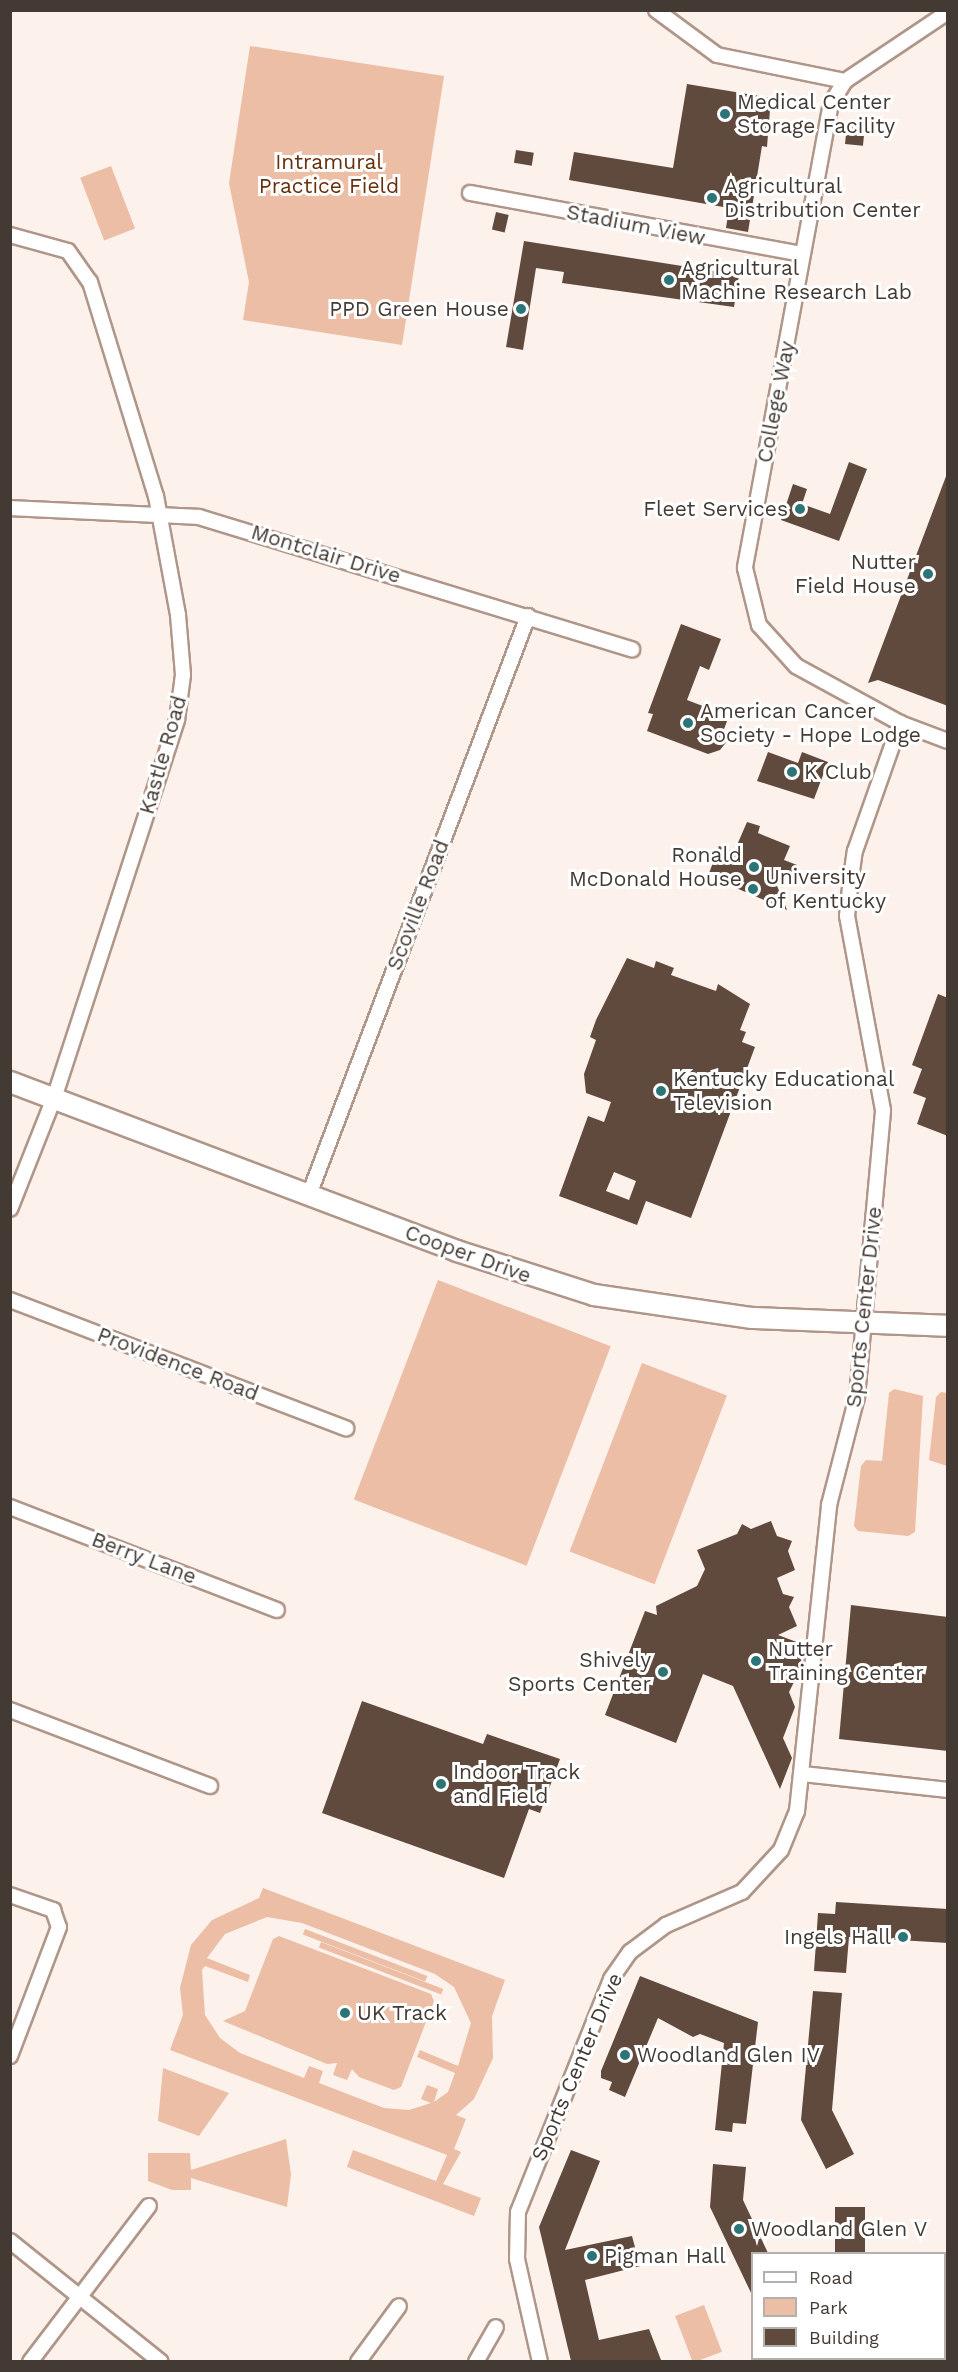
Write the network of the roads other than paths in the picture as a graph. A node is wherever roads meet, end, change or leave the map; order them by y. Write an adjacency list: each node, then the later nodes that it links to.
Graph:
1 (656, 10): 3 (street)
2 (948, 12): 3 (street, College Way)
3 (845, 81): 6 (street, College Way)
4 (470, 193): 6 (street, Stadium View)
5 (10, 235): 8 (street, Kastle Road)
6 (802, 254): 11 (street, College Way)
7 (10, 508): 8 (street, Montclair Drive)
8 (159, 512): 9 (street, Montclair Drive); 14 (street, Kastle Road)
9 (528, 616): 10 (street, Montclair Drive); 15 (street, Scoville Road)
10 (632, 649)
11 (900, 723): 12 (street, College Way); 18 (street, Sports Center Drive)
12 (948, 741)
13 (10, 1082): 14 (main road, Cooper Drive)
14 (54, 1098): 15 (main road, Cooper Drive); 16 (street, Kastle Road)
15 (309, 1195): 18 (main road, Cooper Drive)
16 (10, 1209)
17 (10, 1300): 20 (street, Providence Road)
18 (863, 1323): 19 (main road, Cooper Drive); 24 (street, Sports Center Drive)
19 (948, 1326)
20 (346, 1428)
21 (10, 1506): 22 (street, Berry Lane)
22 (277, 1610)
23 (10, 1710): 25 (street)
24 (803, 1774): 26 (street); 38 (street, Sports Center Drive)
25 (210, 1786)
26 (948, 1790)
27 (10, 1895): 28 (street)
28 (10, 2056)
29 (149, 2206): 31 (street)
30 (10, 2241): 31 (street)
31 (79, 2298): 34 (street); 35 (street)
32 (399, 2306): 36 (street)
33 (496, 2327): 37 (street)
34 (30, 2361)
35 (161, 2361)
36 (358, 2361)
37 (476, 2361)
38 (540, 2361)

